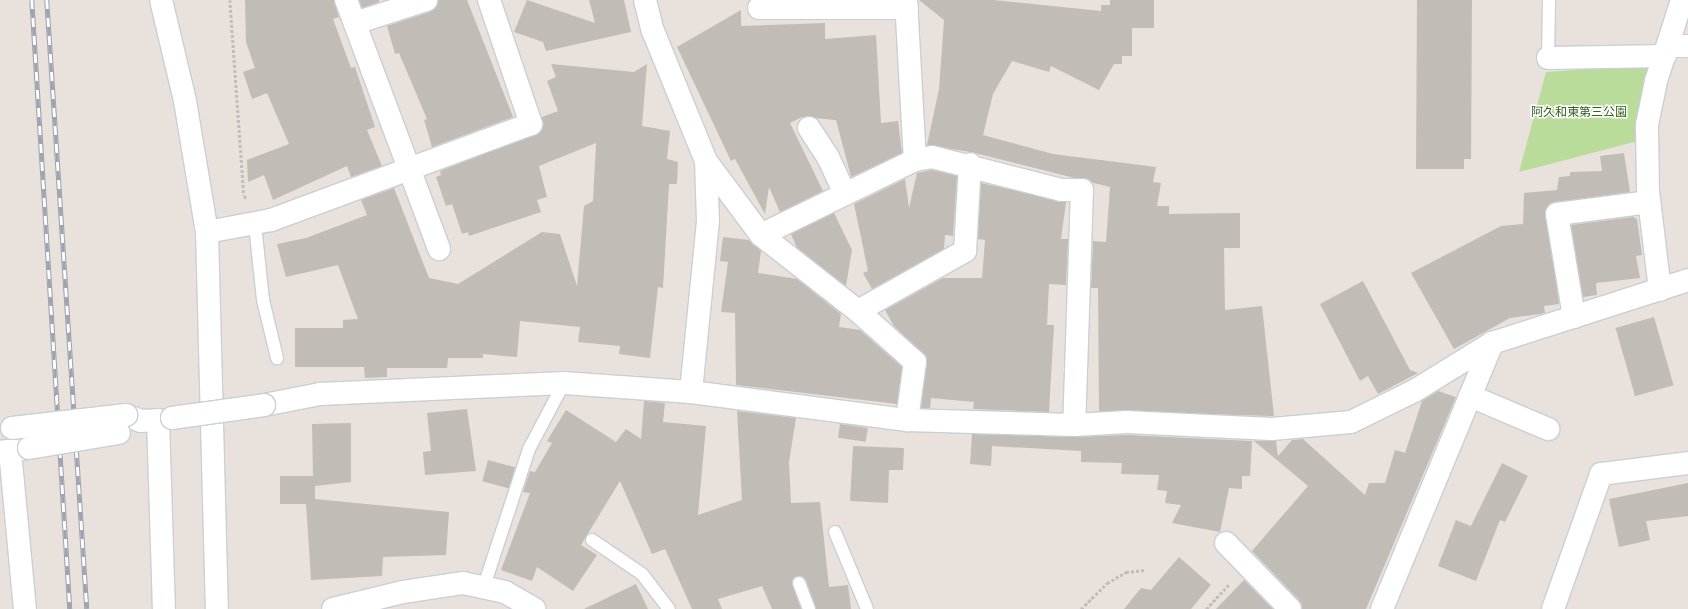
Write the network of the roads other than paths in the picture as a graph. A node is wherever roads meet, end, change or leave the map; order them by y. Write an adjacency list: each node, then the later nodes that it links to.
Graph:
1 (162, 0): 21 (street)
2 (346, 0): 10 (street)
3 (426, 0): 10 (street)
4 (489, 0): 17 (street)
5 (645, 0): 15 (street)
6 (1549, 0): 12 (lane)
7 (1682, 0): 11 (street)
8 (906, 4): 9 (street); 14 (street)
9 (759, 8)
10 (355, 23): 17 (street)
11 (1674, 50): 12 (street); 19 (street)
12 (1548, 58)
13 (809, 128): 18 (street)
14 (915, 160): 16 (street); 18 (street)
15 (706, 161): 22 (street); 31 (street)
16 (970, 164): 26 (street); 35 (street)
17 (409, 168): 20 (street); 23 (street)
18 (846, 194): 22 (street)
19 (1649, 202): 25 (street); 27 (street)
20 (263, 222): 21 (street); 29 (lane)
21 (207, 232): 47 (street)
22 (761, 235): 26 (street)
23 (439, 249)
24 (1688, 280): 25 (street)
25 (1660, 290): 27 (street)
26 (858, 311): 33 (street)
27 (1574, 317): 28 (street)
28 (1492, 343): 32 (street); 35 (street)
29 (277, 358)
30 (564, 384): 31 (street); 34 (street, bridge); 44 (lane)
31 (690, 392): 33 (street)
32 (1470, 396): 36 (street); 54 (street)
33 (907, 420): 35 (street)
34 (143, 422): 37 (street, bridge); 38 (street, bridge); 46 (street)
35 (1074, 425)
36 (1548, 429)
37 (6, 430)
38 (13, 450): 45 (street)
39 (1688, 463): 55 (street)
40 (835, 532): 52 (lane)
41 (592, 540): 50 (lane)
42 (1226, 543): 53 (street)
43 (799, 582): 51 (lane)
44 (484, 586): 48 (street); 49 (street)
45 (25, 609)
46 (164, 609)
47 (217, 609)
48 (332, 609)
49 (535, 609)
50 (669, 609)
51 (809, 609)
52 (867, 609)
53 (1290, 609)
54 (1382, 609)
55 (1553, 609)

